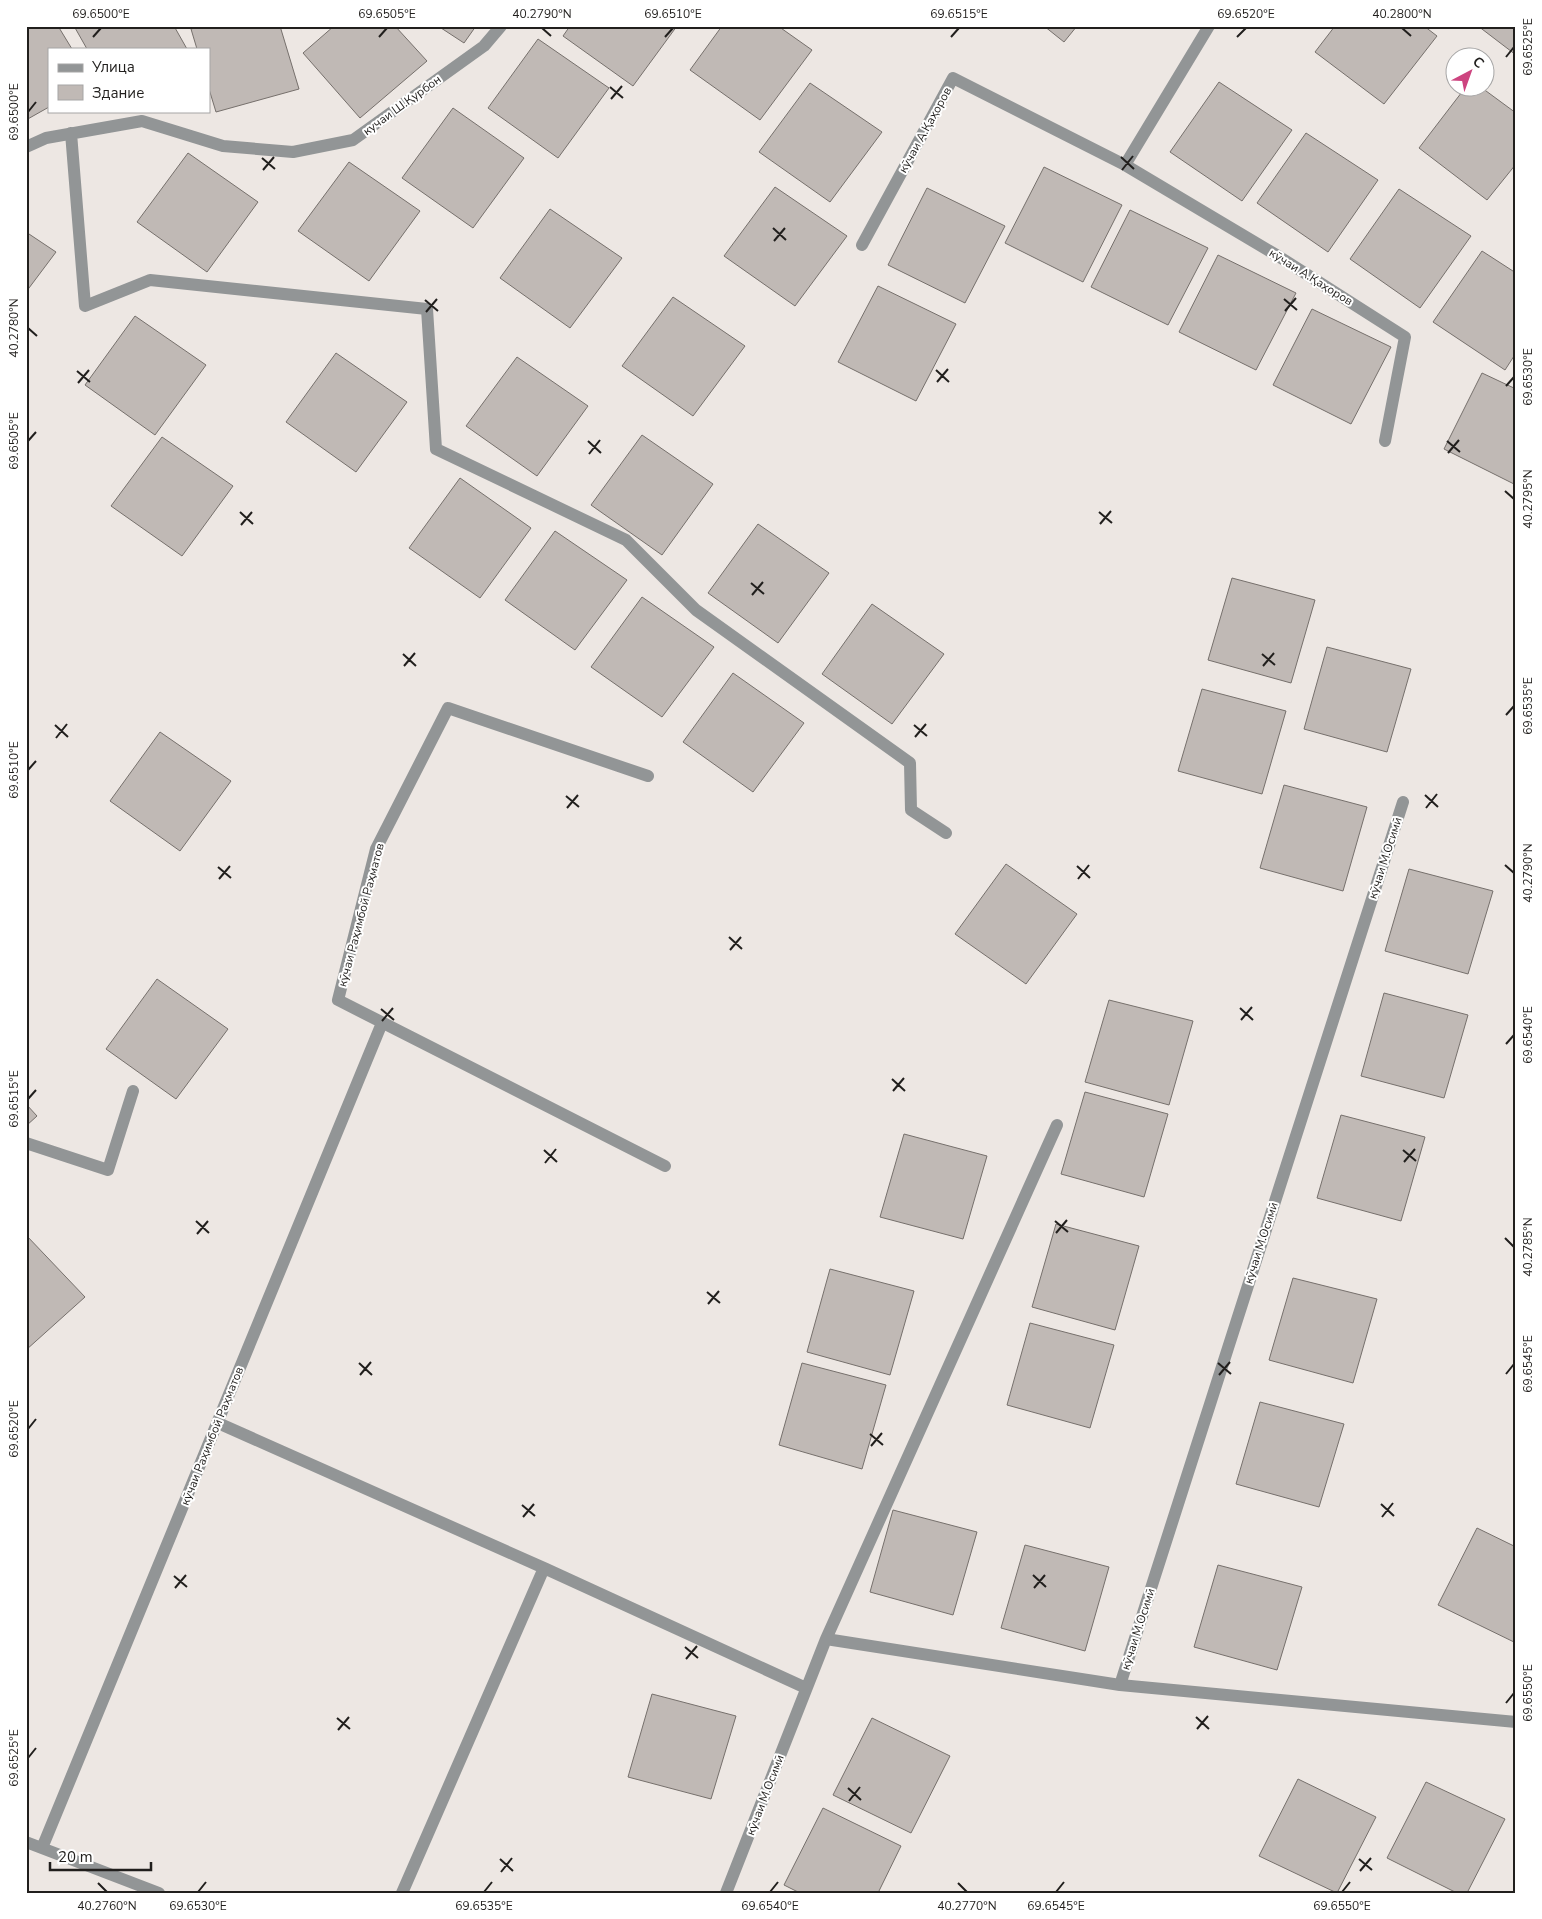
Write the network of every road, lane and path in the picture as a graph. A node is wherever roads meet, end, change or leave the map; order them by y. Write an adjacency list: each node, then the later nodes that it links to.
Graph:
1 (501, 26): 3 (street, кучаи Ш.Қурбон)
2 (1209, 26): 5 (street)
3 (71, 133): 4 (street, кучаи Ш.Қурбон); 10 (street)
4 (26, 147)
5 (1125, 165): 6 (street, кӯчаи А.Қаҳоров); 7 (street, кӯчаи А.Қаҳоров)
6 (862, 245)
7 (1385, 441)
8 (648, 776): 11 (street, кӯчаи Раҳимбой Раҳматов)
9 (1403, 802): 19 (street, кӯчаи М.Осимӣ)
10 (946, 834)
11 (382, 1023): 15 (street, кӯчаи Раҳимбой Раҳматов); 16 (street, кӯчаи Раҳимбой Раҳматов)
12 (133, 1091): 14 (street)
13 (1057, 1125): 18 (street)
14 (26, 1143)
15 (665, 1166)
16 (218, 1422): 17 (street); 23 (street, кӯчаи Раҳимбой Раҳматов)
17 (544, 1568): 20 (street); 25 (street)
18 (826, 1639): 19 (street, кӯчаи М.Осимӣ); 20 (street, кӯчаи М.Осимӣ)
19 (1120, 1685): 21 (street, кӯчаи М.Осимӣ)
20 (806, 1688): 26 (street, кӯчаи М.Осимӣ)
21 (1516, 1722)
22 (26, 1842): 23 (street)
23 (42, 1848): 24 (street)
24 (159, 1893)
25 (402, 1893)
26 (726, 1893)

